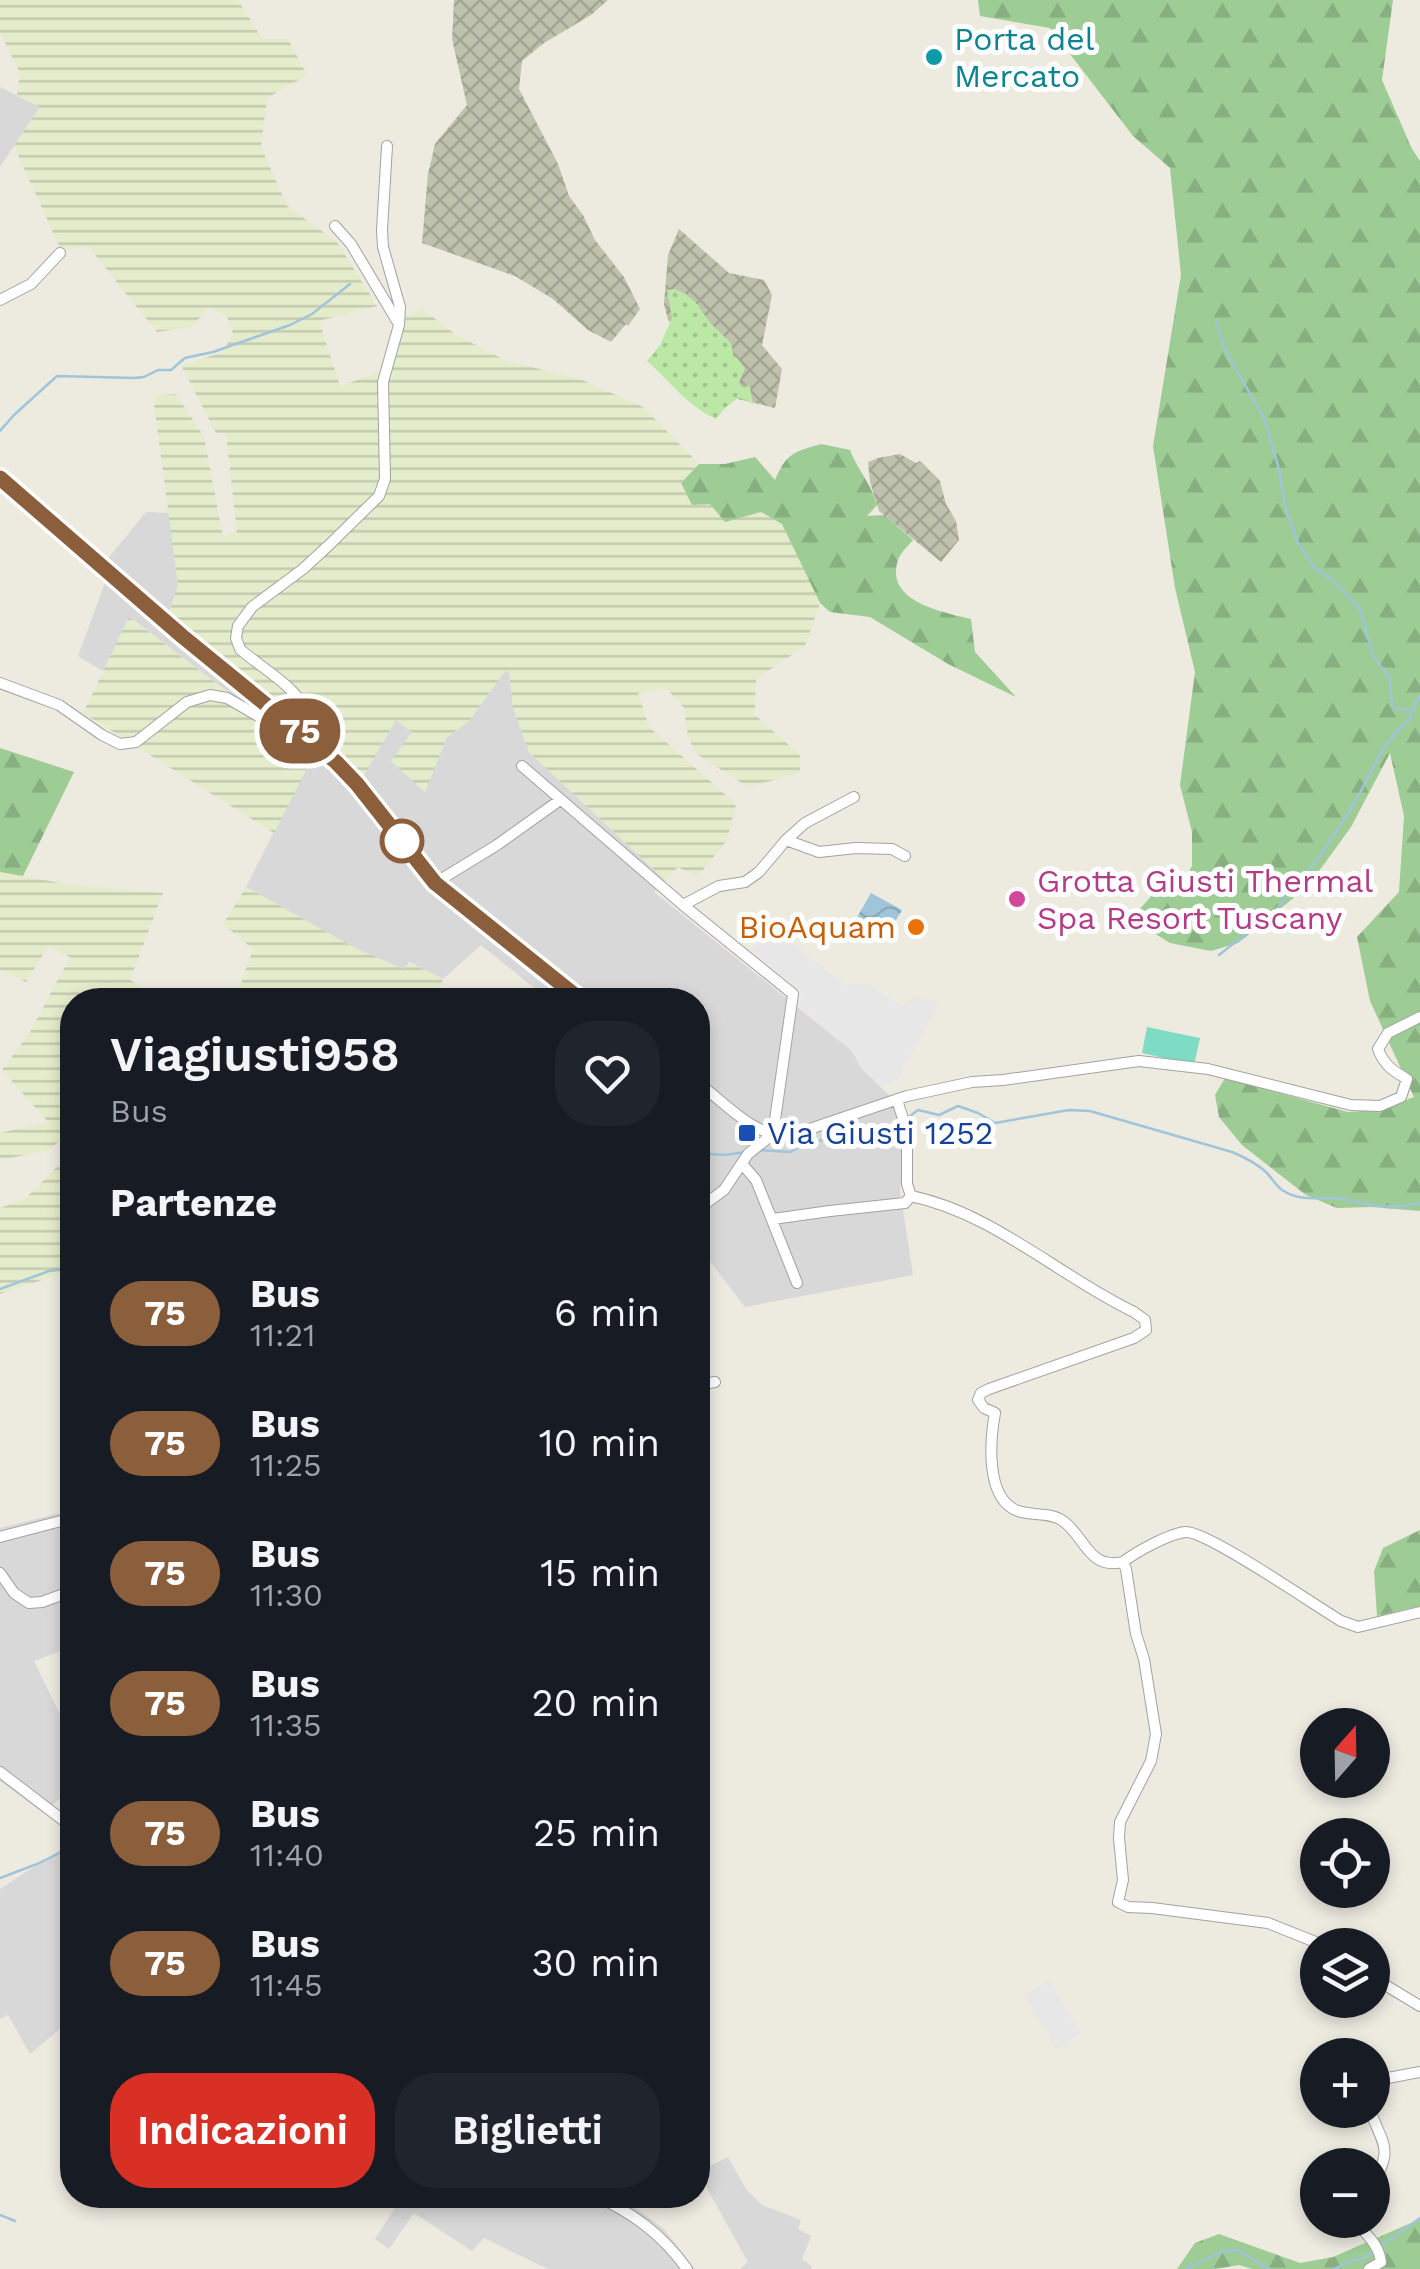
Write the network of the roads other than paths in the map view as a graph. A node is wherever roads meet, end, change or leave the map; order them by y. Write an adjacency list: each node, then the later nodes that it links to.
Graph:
1 (387, 146): 5 (street)
2 (335, 226): 5 (street)
3 (60, 253): 4 (street)
4 (0, 300)
5 (398, 324): 8 (street)
6 (0, 478): 8 (street)
7 (0, 683): 8 (street)
8 (301, 732): 14 (street)
9 (522, 766): 11 (street)
10 (854, 796): 12 (street)
11 (560, 800): 14 (street); 15 (street)
12 (786, 840): 13 (street); 15 (street)
13 (905, 856)
14 (435, 883): 16 (street)
15 (683, 905): 20 (street)
16 (566, 988)
17 (1420, 1017): 19 (street)
18 (710, 1092): 20 (street)
19 (897, 1100): 20 (street); 22 (street)
20 (773, 1134): 21 (street)
21 (749, 1155): 23 (street); 24 (street)
22 (910, 1196): 24 (street); 30 (street)
23 (710, 1201)
24 (773, 1219): 25 (street)
25 (797, 1283)
26 (714, 1382): 27 (street)
27 (710, 1383)
28 (60, 1521): 29 (street)
29 (0, 1537)
30 (1123, 1562): 33 (street); 36 (street)
31 (0, 1572): 32 (street)
32 (60, 1595)
33 (1420, 1612)
34 (0, 1772): 35 (street)
35 (60, 1818)
36 (1300, 1936)
37 (1390, 1988): 38 (street)
38 (1420, 2006)
39 (1420, 2072): 40 (street)
40 (1390, 2077)
41 (623, 2208): 43 (street)
42 (1370, 2238): 44 (street)
43 (686, 2269)
44 (1369, 2269)

